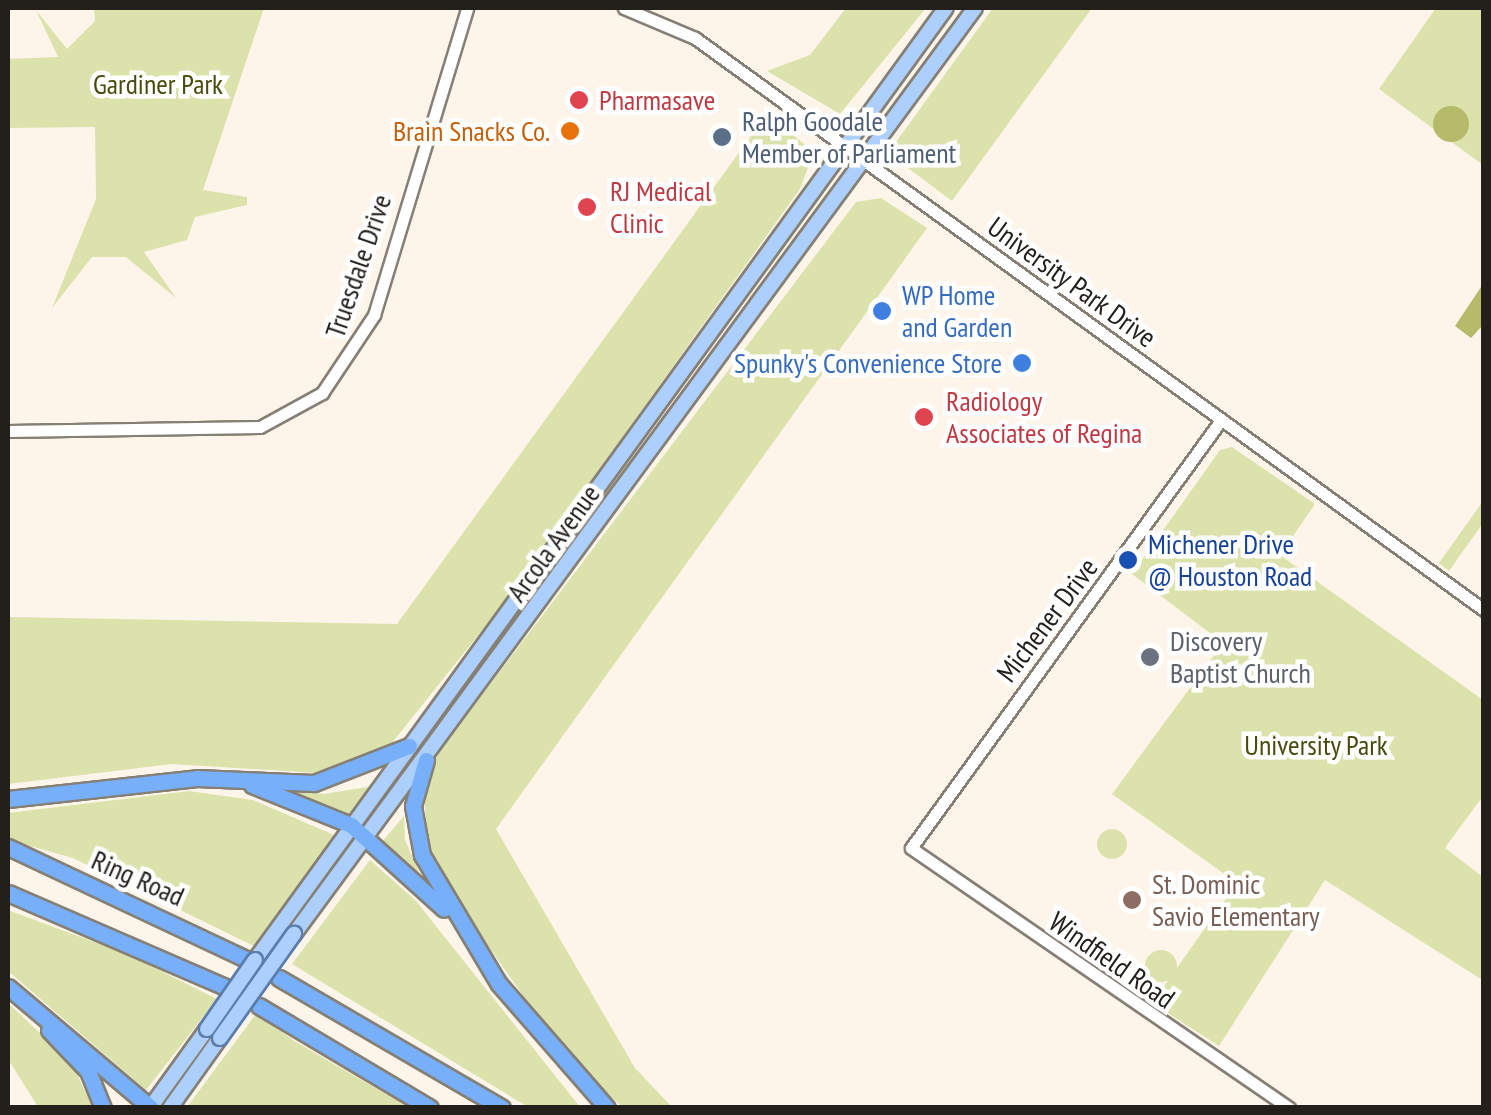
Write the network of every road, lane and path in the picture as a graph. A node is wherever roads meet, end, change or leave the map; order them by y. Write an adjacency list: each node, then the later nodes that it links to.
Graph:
1 (467, 8): 8 (street, Truesdale Drive)
2 (624, 8): 5 (street, University Park Drive)
3 (946, 8): 5 (main road, Arcola Avenue)
4 (976, 8): 6 (main road, Arcola Avenue)
5 (846, 148): 6 (street, University Park Drive); 10 (main road, Arcola Avenue)
6 (866, 161): 7 (street, University Park Drive); 11 (main road, Arcola Avenue)
7 (1221, 420): 9 (street, University Park Drive); 17 (street, Michener Drive)
8 (8, 432)
9 (1484, 610)
10 (409, 746): 12 (highway); 14 (main road, Arcola Avenue)
11 (426, 760): 15 (main road, Arcola Avenue); 19 (highway)
12 (238, 780): 13 (highway); 14 (highway)
13 (8, 798)
14 (350, 825): 15 (highway); 20 (main road, Arcola Avenue)
15 (367, 836): 19 (highway); 20 (main road, Arcola Avenue)
16 (8, 847): 21 (highway, Ring Road)
17 (911, 848): 33 (street, Windfield Road)
18 (8, 892): 24 (highway)
19 (460, 927): 32 (highway)
20 (287, 930): 26 (main road, Arcola Avenue, bridge)
21 (246, 959)
22 (279, 978): 31 (highway)
23 (8, 987): 27 (highway); 28 (highway)
24 (225, 987)
25 (259, 1006): 30 (highway)
26 (214, 1034): 27 (main road, Arcola Avenue); 29 (main road, Arcola Avenue)
27 (151, 1107)
28 (103, 1108)
29 (170, 1108)
30 (430, 1108)
31 (502, 1108)
32 (608, 1108)
33 (1289, 1108)

